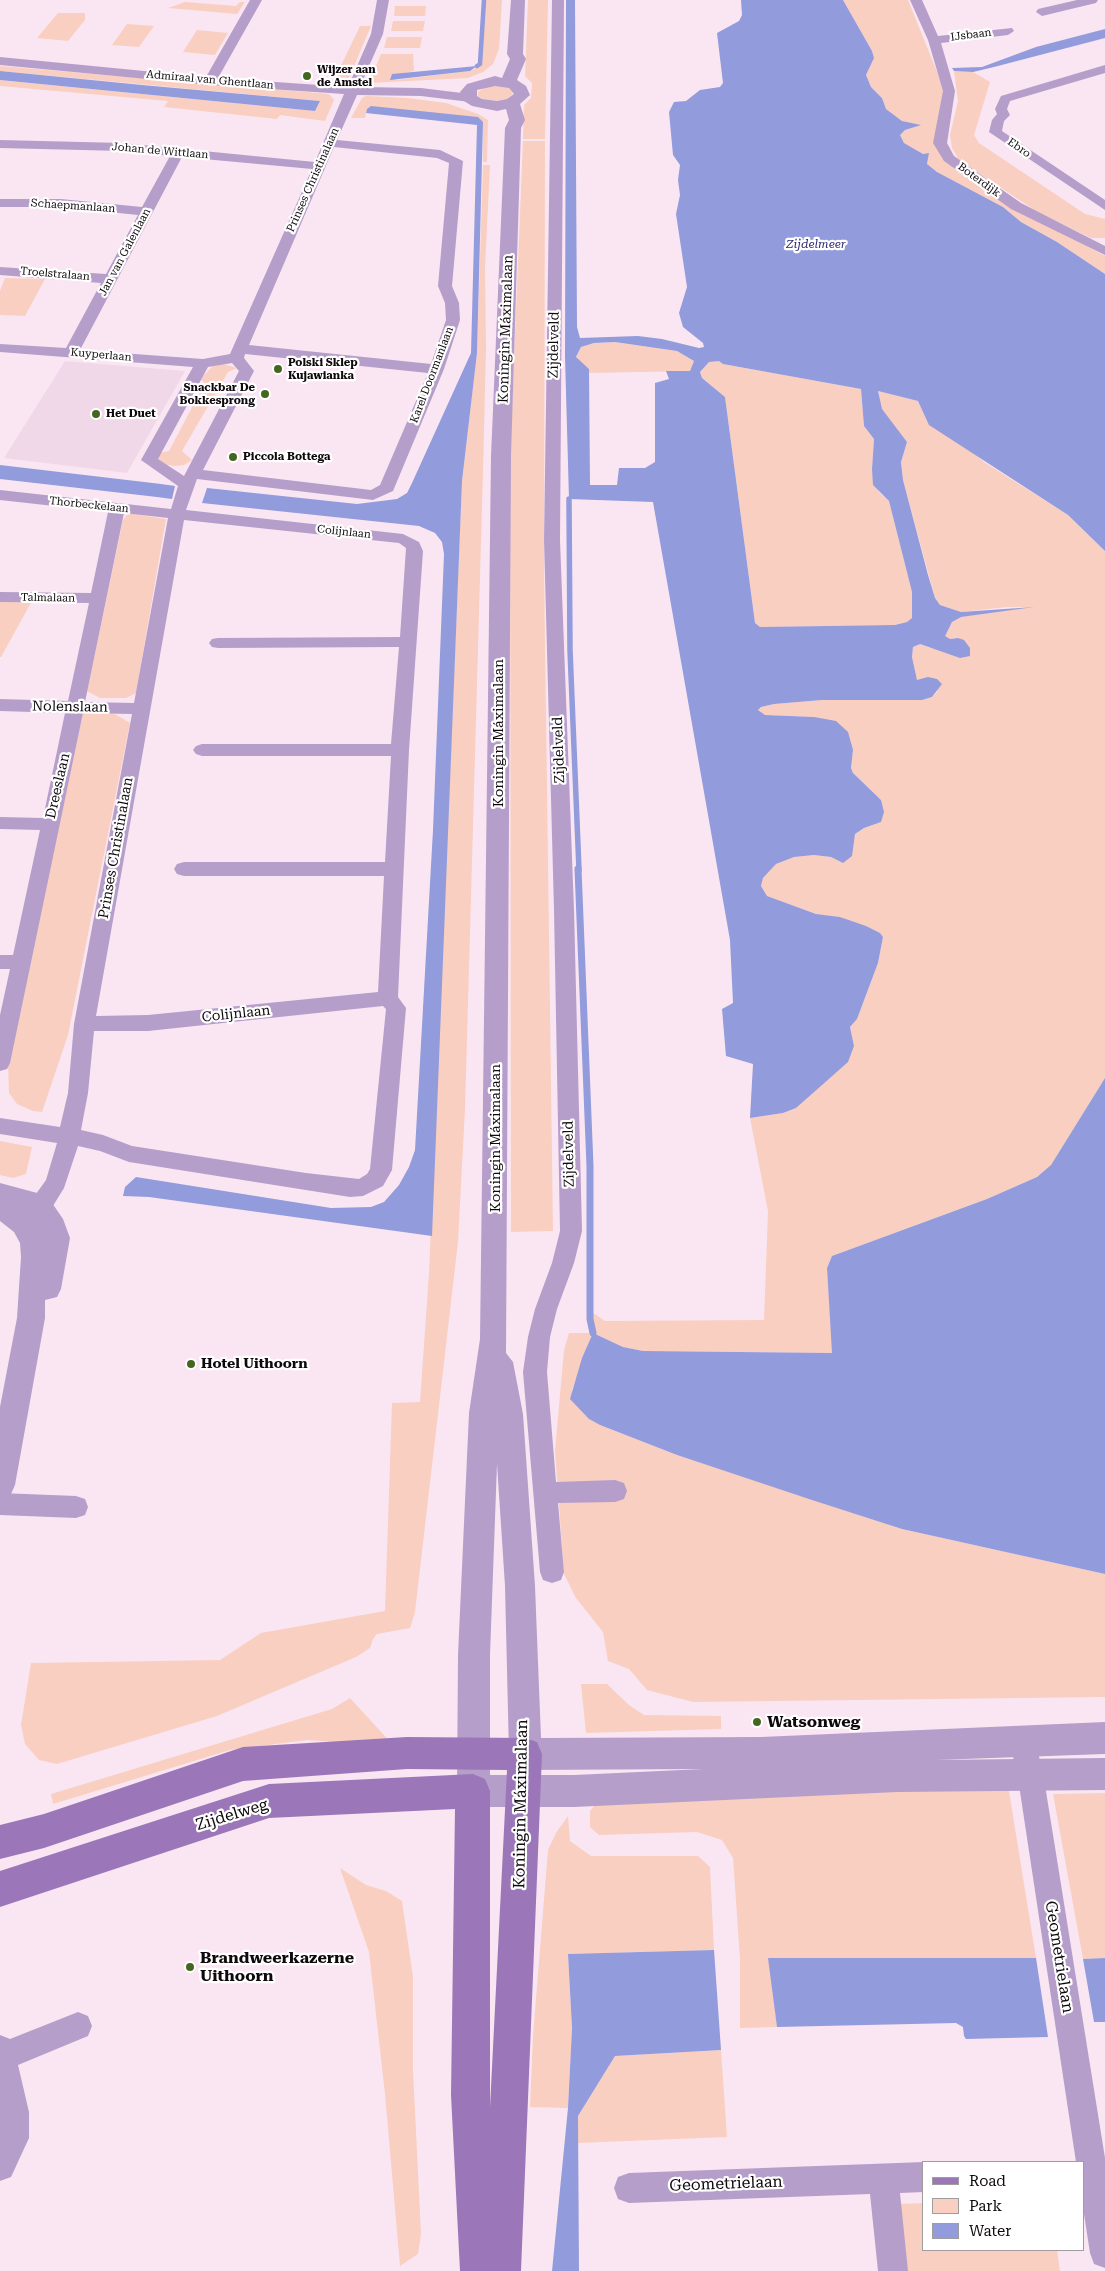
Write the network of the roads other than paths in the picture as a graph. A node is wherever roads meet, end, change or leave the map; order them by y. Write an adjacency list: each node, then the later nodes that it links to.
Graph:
1 (256, 0): 12 (street)
2 (383, 0): 14 (street, Prinses Christinalaan)
3 (518, 0): 13 (street)
4 (558, 0): 63 (street, Zijdelveld)
5 (916, 0): 9 (street, Boterdijk)
6 (1092, 0): 7 (street)
7 (1042, 12)
8 (1008, 31): 9 (street, IJsbaan)
9 (934, 40): 24 (street, Boterdijk)
10 (0, 61): 12 (street, Admiraal van Ghentlaan)
11 (1103, 72): 22 (street, Ebro)
12 (210, 81): 14 (street, Admiraal van Ghentlaan)
13 (501, 82): 15 (street); 16 (street)
14 (352, 91): 15 (street, Admiraal van Ghentlaan); 17 (street, Prinses Christinalaan)
15 (470, 94): 16 (street)
16 (504, 104): 59 (street, Koningin Máximalaan)
17 (330, 143): 20 (street, Prinses Christinalaan); 31 (street, Karel Doormanlaan)
18 (0, 144): 19 (street, Johan de Wittlaan)
19 (178, 152): 20 (street, Johan de Wittlaan); 23 (street, Jan van Galenlaan)
20 (319, 166): 29 (street, Prinses Christinalaan)
21 (0, 203): 23 (street, Schaepmanlaan)
22 (1105, 206)
23 (147, 212): 26 (street, Jan van Galenlaan)
24 (1105, 251)
25 (0, 271): 26 (street, Troelstralaan)
26 (111, 279): 28 (street, Jan van Galenlaan)
27 (0, 348): 28 (street, Kuyperlaan)
28 (72, 353): 30 (street, Kuyperlaan)
29 (238, 353): 30 (street); 31 (street); 32 (street, Prinses Christinalaan)
30 (202, 363): 32 (street)
31 (437, 369): 32 (street, Karel Doormanlaan)
32 (190, 479): 35 (street, Prinses Christinalaan)
33 (0, 495): 34 (street, Thorbeckelaan)
34 (117, 509): 35 (street, Thorbeckelaan); 37 (street, Dreeslaan)
35 (177, 514): 38 (street, Colijnlaan); 42 (street, Prinses Christinalaan)
36 (0, 597): 37 (street, Talmalaan)
37 (97, 598): 41 (street, Dreeslaan)
38 (408, 642): 39 (street); 44 (street, Colijnlaan)
39 (218, 643)
40 (0, 705): 41 (street, Nolenslaan)
41 (75, 707): 42 (street, Nolenslaan); 46 (street, Dreeslaan)
42 (141, 709): 52 (street, Prinses Christinalaan)
43 (202, 750): 44 (street)
44 (400, 750): 47 (street, Colijnlaan)
45 (0, 823): 46 (street)
46 (49, 824): 50 (street, Dreeslaan)
47 (394, 869): 48 (street); 51 (street, Colijnlaan)
48 (184, 870)
49 (0, 962): 50 (street)
50 (20, 962): 53 (street, Dreeslaan)
51 (388, 998): 52 (street, Colijnlaan); 55 (street, Colijnlaan)
52 (84, 1024): 55 (street, Prinses Christinalaan)
53 (0, 1063)
54 (0, 1126): 55 (street, Colijnlaan)
55 (68, 1136): 58 (street, Prinses Christinalaan)
56 (0, 1194): 58 (street)
57 (0, 1210): 58 (street)
58 (32, 1216): 60 (street)
59 (494, 1339): 69 (street, Koningin Máximalaan); 70 (street, Koningin Máximalaan)
60 (4, 1437): 61 (street)
61 (0, 1485)
62 (615, 1491): 63 (street)
63 (545, 1493): 66 (street, Zijdelveld)
64 (0, 1504): 65 (street)
65 (76, 1507)
66 (552, 1572)
67 (1105, 1738): 68 (street)
68 (1023, 1742): 70 (street); 72 (street, Geometrielaan)
69 (473, 1752): 70 (main road); 73 (street, Koningin Máximalaan); 74 (main road)
70 (524, 1772): 72 (street); 73 (street); 85 (main road, Koningin Máximalaan)
71 (1105, 1774): 72 (street)
72 (1030, 1775): 79 (street, Geometrielaan)
73 (473, 1792): 75 (main road, Zijdelweg); 84 (main road, Koningin Máximalaan)
74 (0, 1842)
75 (0, 1890)
76 (78, 2026): 77 (street)
77 (1, 2053): 78 (street)
78 (0, 2166)
79 (1094, 2172): 83 (street, Geometrielaan)
80 (922, 2177): 81 (street, Geometrielaan)
81 (883, 2178): 82 (street, Geometrielaan); 86 (street)
82 (629, 2188)
83 (1105, 2253)
84 (480, 2271)
85 (501, 2271)
86 (893, 2271)

